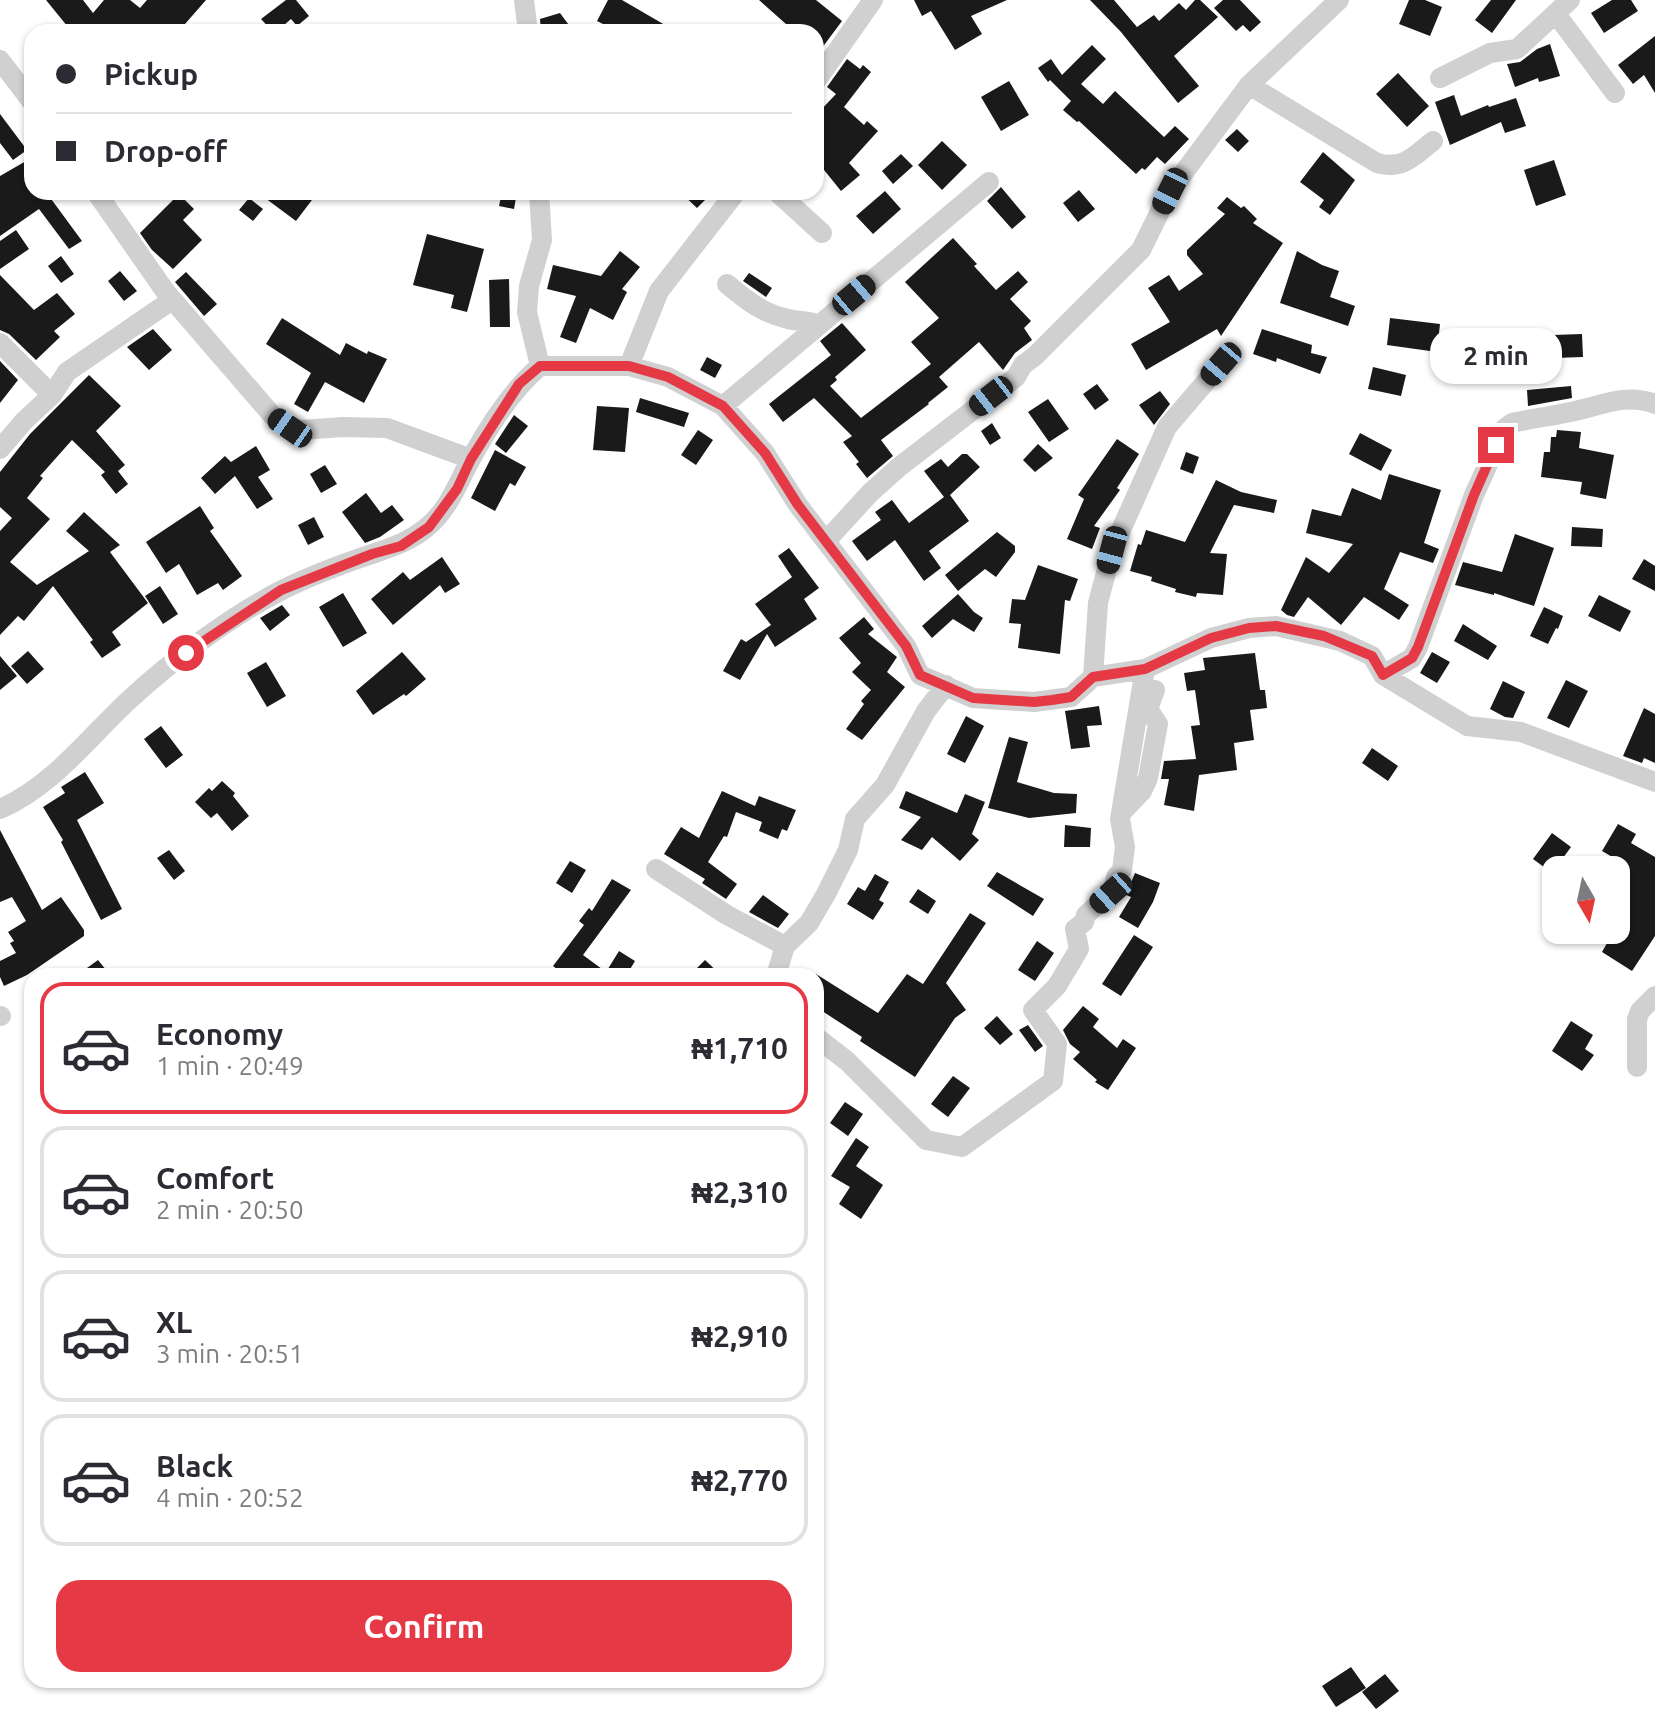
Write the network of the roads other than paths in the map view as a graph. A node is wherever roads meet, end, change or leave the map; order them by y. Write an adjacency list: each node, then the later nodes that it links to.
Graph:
1 (524, 0): 5 (street)
2 (873, 0): 7 (street)
3 (1339, 0): 9 (street)
4 (1563, 7): 8 (street); 11 (street)
5 (527, 24)
6 (0, 60): 10 (street)
7 (824, 70)
8 (1440, 78)
9 (1249, 85): 12 (street); 31 (street)
10 (24, 92)
11 (1615, 93)
12 (1433, 141)
13 (989, 182): 21 (street)
14 (101, 200): 20 (street)
15 (540, 200): 24 (street)
16 (730, 200): 25 (street)
17 (786, 200): 18 (street)
18 (822, 233)
19 (727, 284): 21 (street)
20 (166, 300): 26 (street); 30 (street)
21 (819, 325): 28 (street)
22 (0, 343): 26 (street)
23 (1221, 364): 34 (street)
24 (540, 366): 25 (street); 30 (street)
25 (629, 366): 28 (street)
26 (52, 395): 29 (street)
27 (1655, 404): 33 (street)
28 (723, 406): 31 (street)
29 (0, 449)
30 (471, 459): 37 (street)
31 (827, 540): 35 (street)
32 (1154, 665): 33 (street); 34 (street); 42 (street)
33 (1383, 675): 36 (street)
34 (1093, 677): 35 (street)
35 (946, 685): 39 (street)
36 (1655, 782)
37 (0, 809)
38 (656, 869): 39 (street)
39 (785, 946): 40 (street)
40 (778, 968)
41 (1655, 996): 43 (street)
42 (824, 1043)
43 (1637, 1067)

